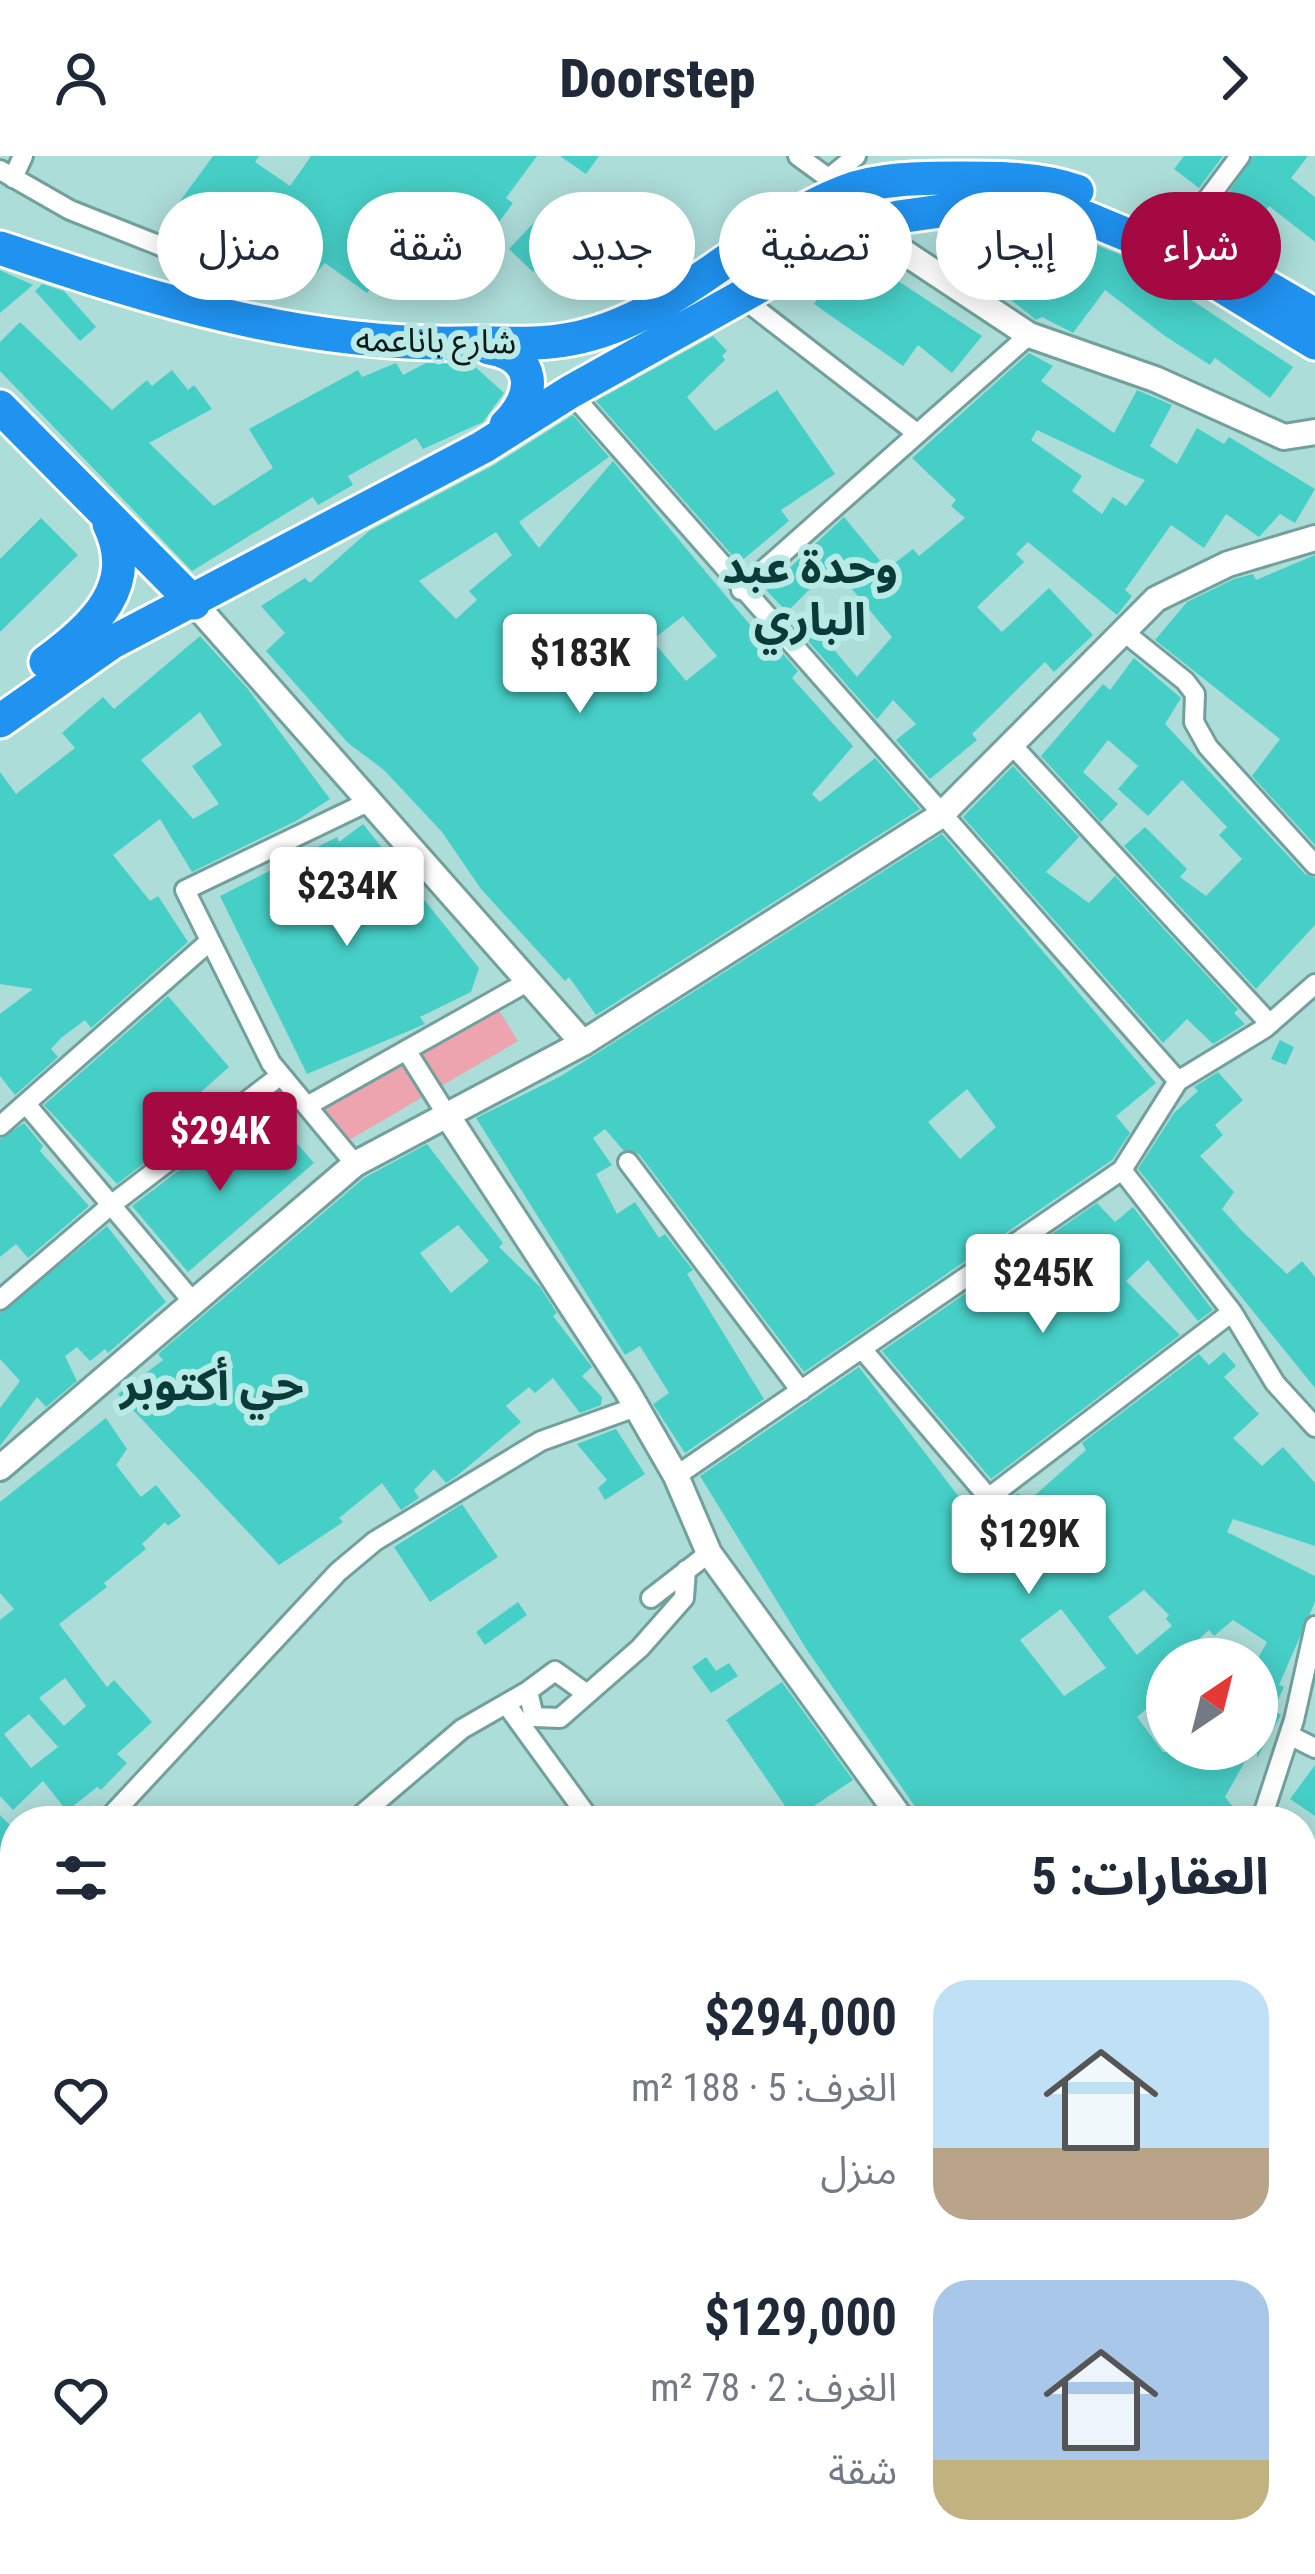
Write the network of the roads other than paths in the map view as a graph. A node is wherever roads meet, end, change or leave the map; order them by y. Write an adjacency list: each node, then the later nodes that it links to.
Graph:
1 (23, 156): 6 (street)
2 (798, 156): 7 (street)
3 (856, 156): 7 (street)
4 (1240, 156): 8 (street)
5 (999, 166): 7 (highway); 9 (highway)
6 (7, 174): 11 (street)
7 (837, 184): 22 (highway, شارع باناعمه)
8 (1213, 192)
9 (1121, 208)
10 (912, 215): 23 (highway)
11 (157, 245)
12 (3, 250): 15 (highway, شارع باناعمه)
13 (912, 257): 21 (street)
14 (157, 284): 15 (highway)
15 (124, 287): 22 (highway, شارع باناعمه)
16 (1281, 295): 20 (highway)
17 (266, 300): 22 (highway)
18 (736, 300): 24 (highway)
19 (745, 300): 26 (street)
20 (1315, 315)
21 (1029, 334): 26 (street); 27 (street)
22 (461, 343): 28 (highway)
23 (1315, 343)
24 (570, 392): 28 (highway); 31 (street)
25 (0, 406): 29 (highway)
26 (914, 431): 31 (street)
27 (1315, 432)
28 (483, 447): 32 (highway)
29 (108, 522): 32 (highway); 34 (highway)
30 (1315, 538): 33 (street)
31 (741, 590): 38 (street)
32 (194, 603): 35 (highway); 37 (street)
33 (1124, 632): 36 (street); 39 (street)
34 (0, 697)
35 (0, 721)
36 (1012, 745): 38 (street); 43 (street)
37 (370, 801): 40 (street); 41 (street)
38 (940, 816): 44 (street); 47 (street)
39 (1315, 866)
40 (210, 941): 46 (street); 48 (street)
41 (529, 981): 44 (street); 45 (street)
42 (1315, 984): 43 (street)
43 (1270, 1024): 47 (street)
44 (584, 1043): 50 (street)
45 (406, 1050): 49 (street); 50 (street)
46 (281, 1075): 49 (street); 55 (street)
47 (1178, 1081): 54 (street)
48 (26, 1104): 51 (street); 55 (street)
49 (307, 1106): 53 (street)
50 (446, 1115): 53 (street); 61 (street)
51 (0, 1126)
52 (628, 1162): 60 (street)
53 (355, 1164): 57 (street)
54 (1122, 1170): 58 (street); 59 (street)
55 (111, 1205): 56 (street); 57 (street)
56 (0, 1300)
57 (193, 1302): 63 (street)
58 (1232, 1312): 62 (street); 65 (street)
59 (862, 1349): 60 (street); 65 (street)
60 (801, 1391): 64 (street)
61 (636, 1407): 64 (street); 76 (street)
62 (1315, 1427)
63 (0, 1468)
64 (676, 1476): 67 (street)
65 (987, 1499): 66 (street)
66 (1029, 1545)
67 (709, 1553): 68 (street); 79 (street)
68 (686, 1570): 69 (street); 72 (street)
69 (651, 1598)
70 (1315, 1626): 74 (street)
71 (528, 1691): 72 (street); 72 (street); 73 (street)
72 (587, 1694)
73 (506, 1704): 77 (street); 78 (street)
74 (1289, 1735): 75 (street); 80 (street)
75 (1315, 1748)
76 (120, 1806)
77 (372, 1806)
78 (580, 1806)
79 (892, 1806)
80 (1267, 1806)

